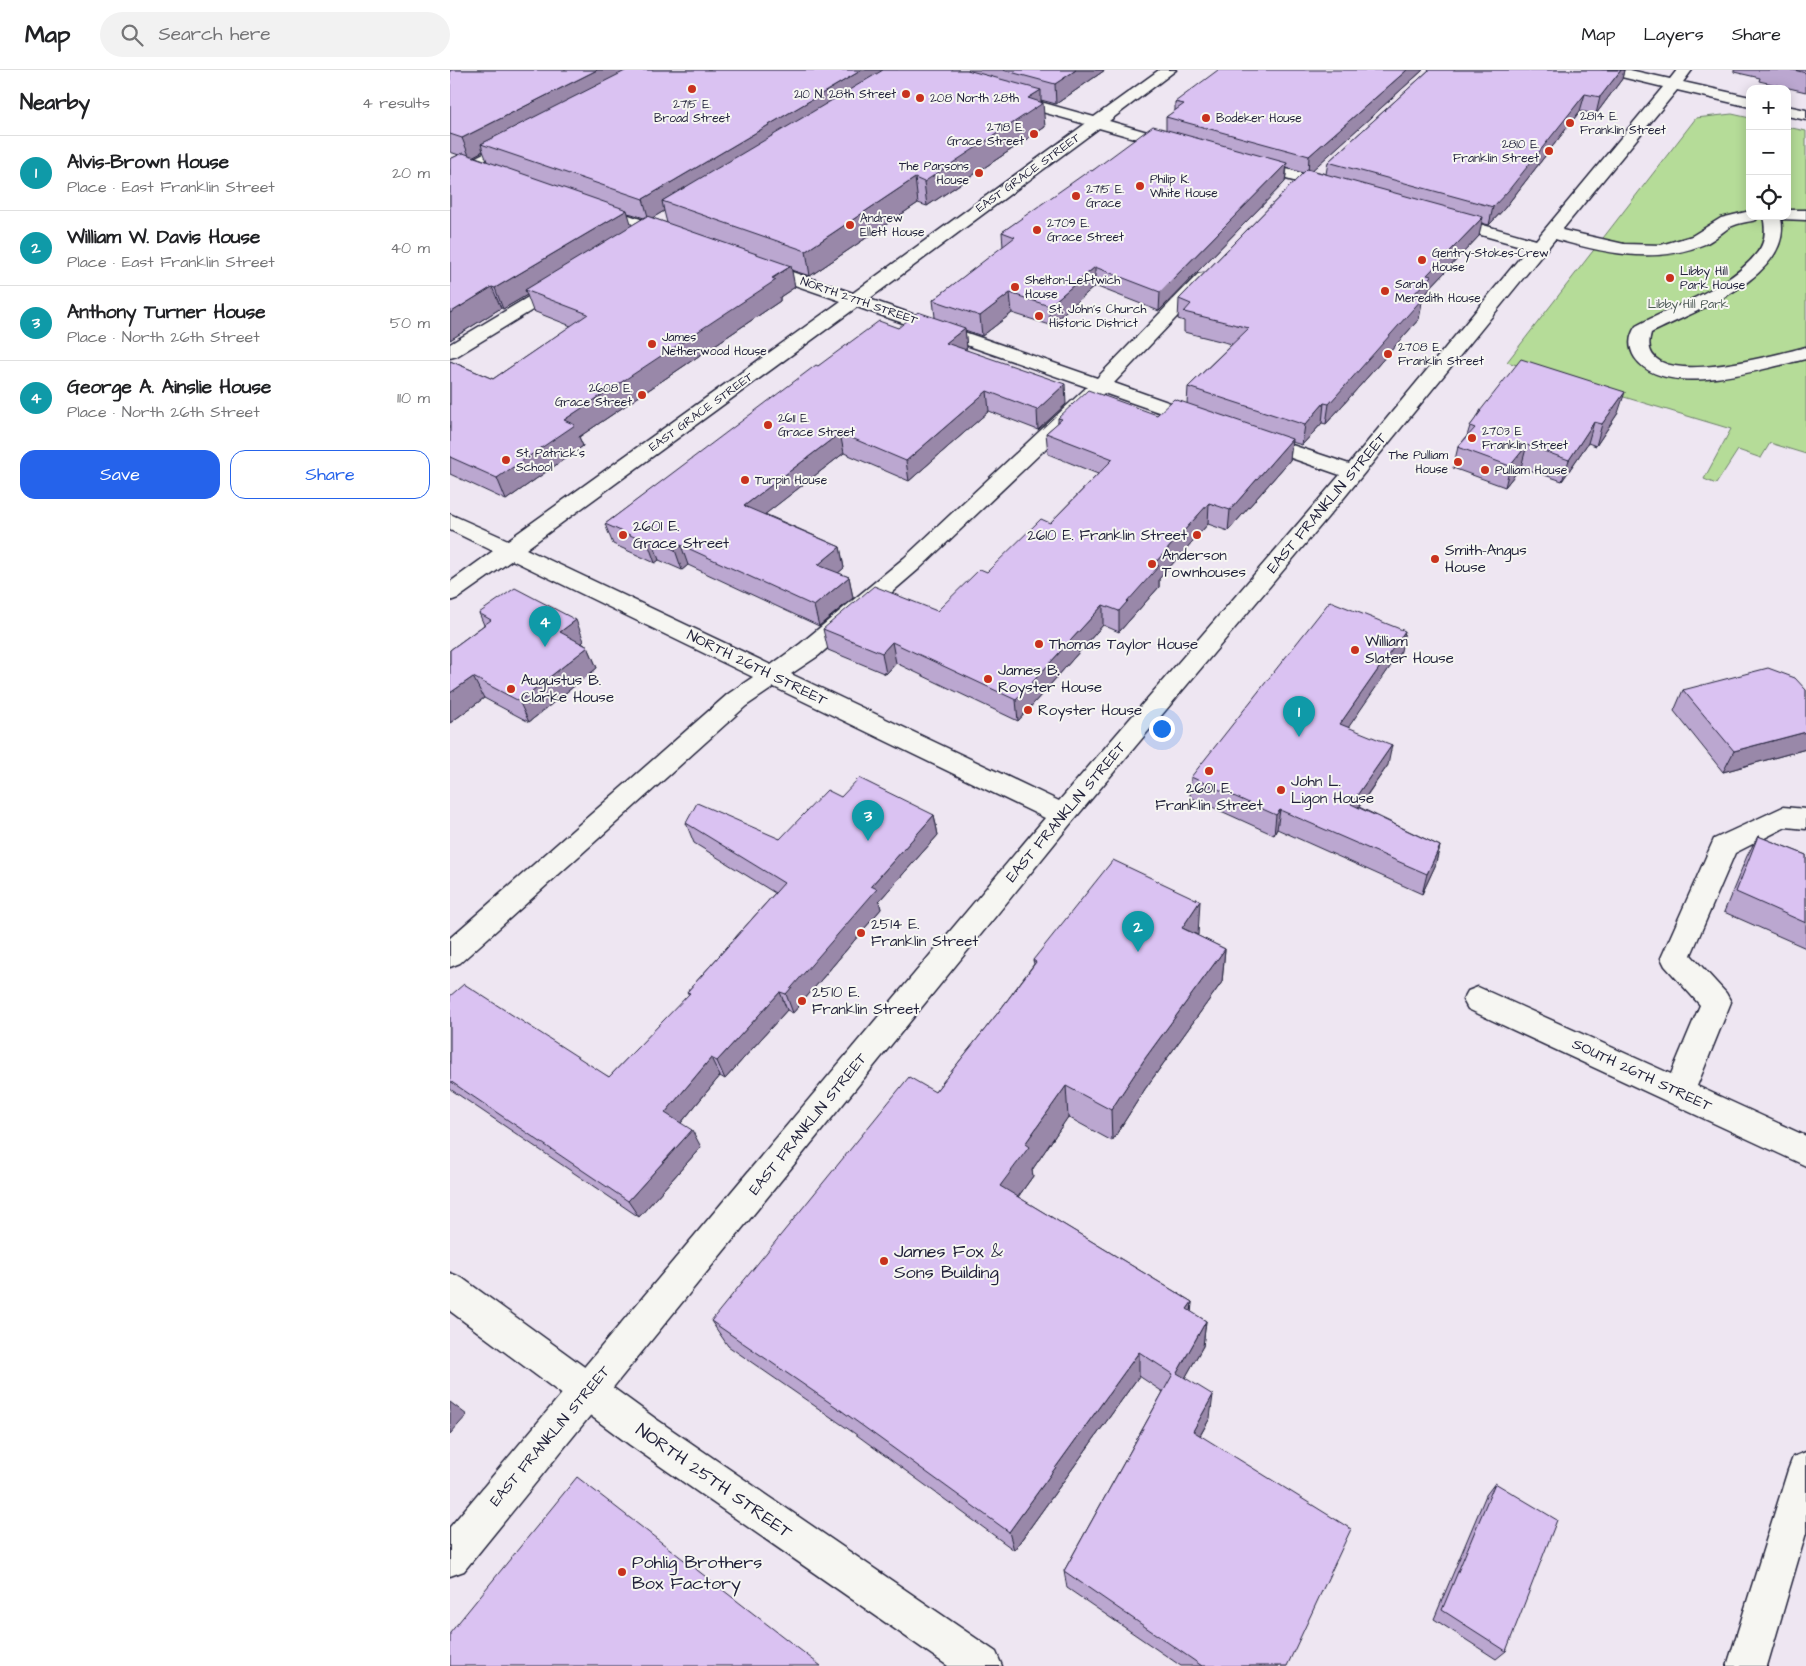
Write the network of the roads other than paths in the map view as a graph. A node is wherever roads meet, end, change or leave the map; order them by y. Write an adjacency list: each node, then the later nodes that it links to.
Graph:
1 (1169, 70): 8 (street, EAST GRACE STREET)
2 (1610, 70): 3 (street)
3 (1679, 77): 5 (street); 27 (street, EAST FRANKLIN STREET)
4 (989, 93): 8 (street)
5 (1746, 101)
6 (1791, 112): 7 (street)
7 (1806, 115)
8 (1096, 123): 10 (street); 32 (street, EAST GRACE STREET)
9 (534, 133): 13 (street)
10 (1187, 148)
11 (450, 158): 13 (street)
12 (1235, 160): 16 (street)
13 (472, 165): 14 (street); 15 (street)
14 (498, 174)
15 (450, 176)
16 (1312, 177): 17 (street); 18 (street)
17 (1286, 192)
18 (1349, 192)
19 (579, 203): 26 (street)
20 (670, 215): 26 (street)
21 (1432, 215): 27 (street)
22 (1791, 215): 23 (street)
23 (1806, 215)
24 (1746, 217): 27 (street)
25 (1772, 220): 34 (street)
26 (644, 233): 28 (street)
27 (1545, 239): 38 (street, EAST FRANKLIN STREET)
28 (688, 241)
29 (743, 260): 32 (street, NORTH 27TH STREET)
30 (1218, 264): 35 (street)
31 (572, 278): 33 (street)
32 (856, 300): 35 (street, NORTH 27TH STREET); 40 (street, EAST GRACE STREET)
33 (450, 352)
34 (1806, 353)
35 (1100, 386): 36 (street, NORTH 27TH STREET); 42 (street)
36 (1213, 424)
37 (1242, 434): 38 (street)
38 (1353, 472): 43 (street, EAST FRANKLIN STREET)
39 (450, 521): 40 (street, NORTH 26TH STREET)
40 (510, 549): 41 (street, EAST GRACE STREET); 42 (street, NORTH 26TH STREET)
41 (450, 593)
42 (773, 676): 43 (street, NORTH 26TH STREET); 45 (street)
43 (1063, 814): 50 (street, EAST FRANKLIN STREET)
44 (1806, 819): 47 (street)
45 (450, 955)
46 (1478, 1000): 47 (street, SOUTH 26TH STREET)
47 (1680, 1091): 48 (street, SOUTH 26TH STREET)
48 (1806, 1151)
49 (450, 1290): 50 (street, NORTH 25TH STREET)
50 (587, 1391): 52 (street, EAST FRANKLIN STREET); 53 (street, NORTH 25TH STREET)
51 (1806, 1470): 54 (street)
52 (450, 1557)
53 (982, 1666)
54 (1747, 1666)

